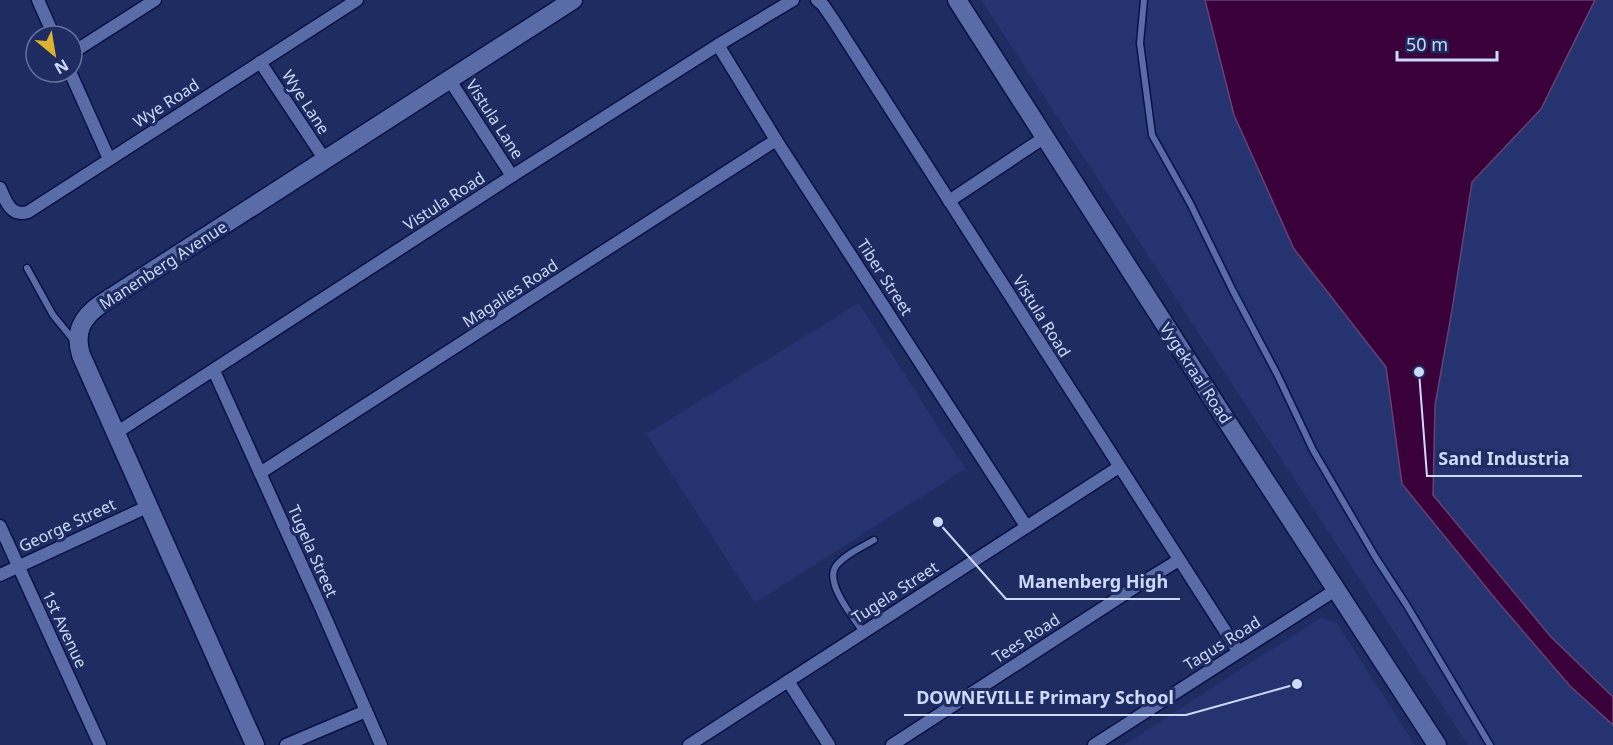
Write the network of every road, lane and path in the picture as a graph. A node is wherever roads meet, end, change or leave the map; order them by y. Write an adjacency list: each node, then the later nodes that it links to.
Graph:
1 (38, 0): 9 (street)
2 (155, 0): 10 (street)
3 (357, 0): 12 (street, Wye Road)
4 (573, 0): 13 (street, Manenberg Avenue)
5 (793, 0): 11 (street, Vistula Road)
6 (817, 0): 21 (street, Vistula Road)
7 (957, 0): 15 (street, Vygekraal Road)
8 (1144, 0): 49 (lane)
9 (49, 24)
10 (84, 45)
11 (718, 45): 16 (street, Tiber Street); 19 (street, Vistula Road)
12 (260, 62): 17 (street, Wye Road); 18 (street, Wye Lane)
13 (449, 79): 18 (street, Manenberg Avenue); 19 (street, Vistula Lane)
14 (75, 84): 17 (street)
15 (1045, 137): 21 (street); 35 (street, Vygekraal Road)
16 (776, 140): 27 (street, Magalies Road); 30 (street, Tiber Street)
17 (109, 159): 20 (street, Wye Road)
18 (325, 160): 23 (street, Manenberg Avenue)
19 (512, 177): 24 (street, Vistula Road)
20 (0, 188)
21 (950, 201): 26 (street, Vistula Road)
22 (27, 268): 23 (lane)
23 (78, 346): 25 (street)
24 (214, 371): 25 (street, Vistula Road); 27 (street, Tugela Street)
25 (116, 433): 28 (street)
26 (1119, 467): 30 (street, Tugela Street); 32 (street, Vistula Road)
27 (261, 472): 39 (street, Tugela Street)
28 (148, 506): 33 (street, George Street); 42 (street)
29 (0, 526): 33 (street, 1st Avenue)
30 (1026, 526): 36 (street, Tugela Street)
31 (874, 540): 36 (lane)
32 (1179, 560): 37 (street, Vistula Road); 46 (street, Tees Road)
33 (18, 566): 34 (street, George Street); 41 (street, 1st Avenue)
34 (0, 575)
35 (1337, 589): 37 (street, Tagus Road); 48 (street, Vygekraal Road)
36 (863, 632): 38 (street, Tugela Street)
37 (1238, 651): 47 (street, Tagus Road)
38 (788, 681): 40 (street, Tugela Street); 45 (street)
39 (366, 711): 43 (street); 44 (street, Tugela Street)
40 (694, 744)
41 (100, 745)
42 (255, 745)
43 (286, 745)
44 (381, 745)
45 (830, 745)
46 (892, 745)
47 (1094, 745)
48 (1437, 745)
49 (1490, 745)

